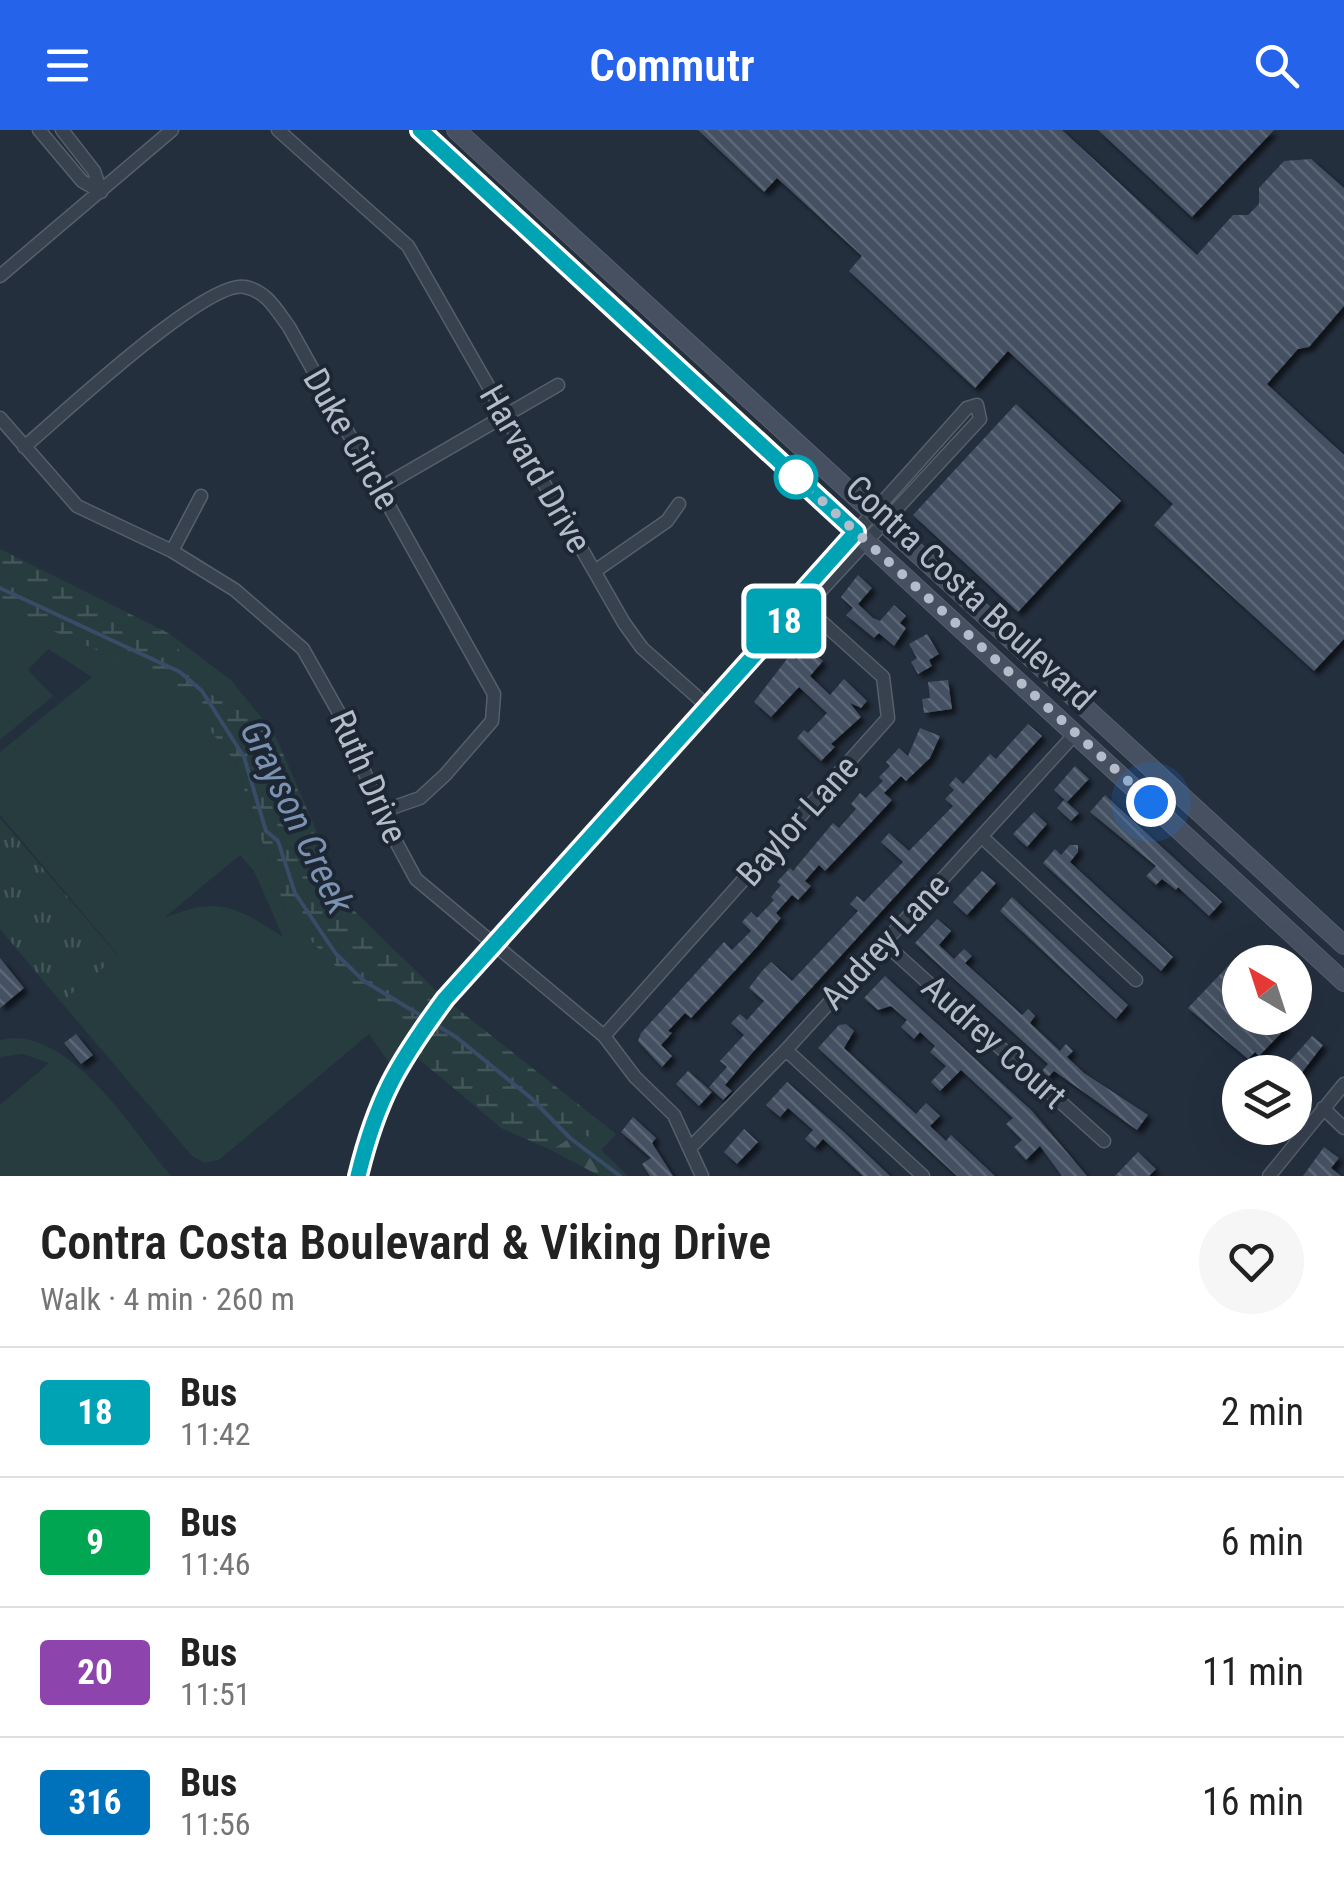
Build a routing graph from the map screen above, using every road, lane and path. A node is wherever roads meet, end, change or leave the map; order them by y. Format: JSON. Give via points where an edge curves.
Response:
{"nodes":[{"id":1,"x":39,"y":130,"type":"edge"},
{"id":2,"x":62,"y":130,"type":"edge"},
{"id":3,"x":172,"y":130,"type":"edge"},
{"id":4,"x":278,"y":130,"type":"edge"},
{"id":5,"x":420,"y":130,"type":"edge"},
{"id":6,"x":456,"y":130,"type":"edge"},
{"id":7,"x":101,"y":192,"type":"junction"},
{"id":8,"x":0,"y":276,"type":"edge"},
{"id":9,"x":558,"y":385,"type":"dead end"},
{"id":10,"x":0,"y":418,"type":"edge"},
{"id":11,"x":504,"y":418,"type":"junction"},
{"id":12,"x":24,"y":447,"type":"junction"},
{"id":13,"x":380,"y":488,"type":"junction"},
{"id":14,"x":201,"y":496,"type":"dead end"},
{"id":15,"x":679,"y":504,"type":"dead end"},
{"id":16,"x":878,"y":517,"type":"junction"},
{"id":17,"x":860,"y":536,"type":"junction"},
{"id":18,"x":172,"y":551,"type":"junction"},
{"id":19,"x":595,"y":572,"type":"junction"},
{"id":20,"x":801,"y":603,"type":"junction"},
{"id":21,"x":706,"y":705,"type":"junction"},
{"id":22,"x":1074,"y":734,"type":"junction"},
{"id":23,"x":380,"y":812,"type":"junction"},
{"id":24,"x":982,"y":837,"type":"junction"},
{"id":25,"x":884,"y":943,"type":"junction"},
{"id":26,"x":491,"y":944,"type":"junction"},
{"id":27,"x":1344,"y":945,"type":"edge"},
{"id":28,"x":1136,"y":980,"type":"dead end"},
{"id":29,"x":1344,"y":982,"type":"edge"},
{"id":30,"x":604,"y":1036,"type":"junction"},
{"id":31,"x":786,"y":1050,"type":"junction"},
{"id":32,"x":1344,"y":1084,"type":"edge"},
{"id":33,"x":1323,"y":1108,"type":"junction"},
{"id":34,"x":1344,"y":1128,"type":"edge"},
{"id":35,"x":1104,"y":1141,"type":"dead end"},
{"id":36,"x":692,"y":1146,"type":"junction"},
{"id":37,"x":358,"y":1176,"type":"edge"},
{"id":38,"x":702,"y":1176,"type":"edge"},
{"id":39,"x":924,"y":1176,"type":"edge"},
{"id":40,"x":1268,"y":1176,"type":"edge"}],
"edges":[{"from":1,"to":7,"type":"street","via":[[82,181]]},
{"from":2,"to":7,"type":"street"},
{"from":3,"to":7,"type":"street"},
{"from":4,"to":11,"type":"street","name":"Harvard Drive","via":[[408,246]]},
{"from":5,"to":17,"type":"main road","name":"Contra Costa Boulevard"},
{"from":6,"to":16,"type":"main road","name":"Contra Costa Boulevard"},
{"from":7,"to":8,"type":"street"},
{"from":9,"to":11,"type":"street"},
{"from":10,"to":12,"type":"street","name":"Ruth Drive"},
{"from":11,"to":13,"type":"street"},
{"from":11,"to":19,"type":"street","name":"Harvard Drive"},
{"from":12,"to":13,"type":"street","name":"Duke Circle","via":[[182,314],[241,285],[261,292],[289,327]]},
{"from":12,"to":18,"type":"street","name":"Ruth Drive","via":[[77,506]]},
{"from":13,"to":23,"type":"street","name":"Duke Circle","via":[[494,694],[492,722],[444,775],[420,798]]},
{"from":14,"to":18,"type":"street"},
{"from":15,"to":19,"type":"street","via":[[666,521]]},
{"from":16,"to":16,"type":"street","via":[[980,419],[978,406],[967,408]]},
{"from":16,"to":17,"type":"street"},
{"from":16,"to":27,"type":"main road","name":"Contra Costa Boulevard"},
{"from":17,"to":20,"type":"street","via":[[804,590]]},
{"from":17,"to":22,"type":"main road","name":"Contra Costa Boulevard"},
{"from":18,"to":23,"type":"street","name":"Ruth Drive","via":[[235,590],[303,649],[346,726]]},
{"from":19,"to":21,"type":"street","name":"Harvard Drive","via":[[642,648]]},
{"from":20,"to":21,"type":"street"},
{"from":20,"to":30,"type":"street","name":"Baylor Lane","via":[[883,677],[888,718]]},
{"from":21,"to":26,"type":"street"},
{"from":22,"to":24,"type":"street","name":"Audrey Lane"},
{"from":22,"to":29,"type":"main road","name":"Contra Costa Boulevard"},
{"from":23,"to":26,"type":"street","name":"Ruth Drive","via":[[416,880]]},
{"from":24,"to":25,"type":"street","name":"Audrey Lane"},
{"from":24,"to":28,"type":"street"},
{"from":25,"to":31,"type":"street","name":"Audrey Lane"},
{"from":25,"to":35,"type":"street","name":"Audrey Court"},
{"from":26,"to":30,"type":"street","name":"Ruth Drive"},
{"from":26,"to":37,"type":"street","via":[[412,1044],[378,1103]]},
{"from":30,"to":36,"type":"street","name":"Ruth Drive","via":[[674,1115]]},
{"from":31,"to":36,"type":"street","name":"Audrey Lane"},
{"from":31,"to":39,"type":"street"},
{"from":32,"to":33,"type":"street"},
{"from":33,"to":34,"type":"street"},
{"from":33,"to":40,"type":"street"},
{"from":36,"to":38,"type":"street","name":"Ruth Drive"}]}
